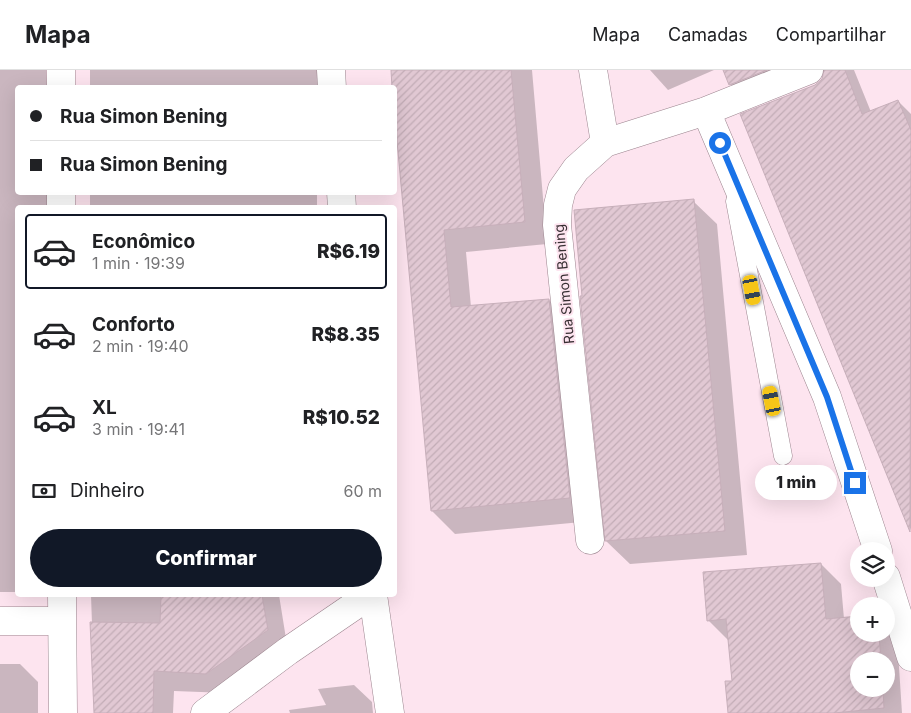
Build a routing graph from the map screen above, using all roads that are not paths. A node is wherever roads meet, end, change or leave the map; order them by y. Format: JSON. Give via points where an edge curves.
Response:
{"nodes":[{"id":1,"x":61,"y":70,"type":"edge"},
{"id":2,"x":331,"y":70,"type":"edge"},
{"id":3,"x":592,"y":70,"type":"edge"},
{"id":4,"x":809,"y":70,"type":"edge"},
{"id":5,"x":61,"y":85,"type":"edge"},
{"id":6,"x":332,"y":85,"type":"edge"},
{"id":7,"x":706,"y":111,"type":"junction"},
{"id":8,"x":605,"y":143,"type":"junction"},
{"id":9,"x":727,"y":160,"type":"junction"},
{"id":10,"x":783,"y":456,"type":"dead end"},
{"id":11,"x":590,"y":540,"type":"dead end"},
{"id":12,"x":875,"y":542,"type":"edge"},
{"id":13,"x":889,"y":587,"type":"edge"},
{"id":14,"x":368,"y":597,"type":"edge"},
{"id":15,"x":371,"y":597,"type":"edge"},
{"id":16,"x":62,"y":608,"type":"edge"},
{"id":17,"x":0,"y":622,"type":"edge"},
{"id":18,"x":911,"y":657,"type":"edge"},
{"id":19,"x":63,"y":713,"type":"edge"},
{"id":20,"x":205,"y":713,"type":"edge"},
{"id":21,"x":390,"y":713,"type":"edge"}],
"edges":[{"from":1,"to":5,"type":"street"},
{"from":2,"to":6,"type":"street"},
{"from":3,"to":8,"type":"street"},
{"from":4,"to":7,"type":"street","name":"Rua Simon Bening"},
{"from":7,"to":8,"type":"street","name":"Rua Simon Bening"},
{"from":7,"to":9,"type":"street"},
{"from":8,"to":11,"type":"street","name":"Rua Simon Bening","via":[[576,170],[562,189],[557,225]]},
{"from":9,"to":10,"type":"lane"},
{"from":9,"to":12,"type":"street","via":[[827,397]]},
{"from":13,"to":18,"type":"street"},
{"from":14,"to":20,"type":"street"},
{"from":15,"to":21,"type":"street"},
{"from":16,"to":17,"type":"street"},
{"from":16,"to":19,"type":"street"}]}
